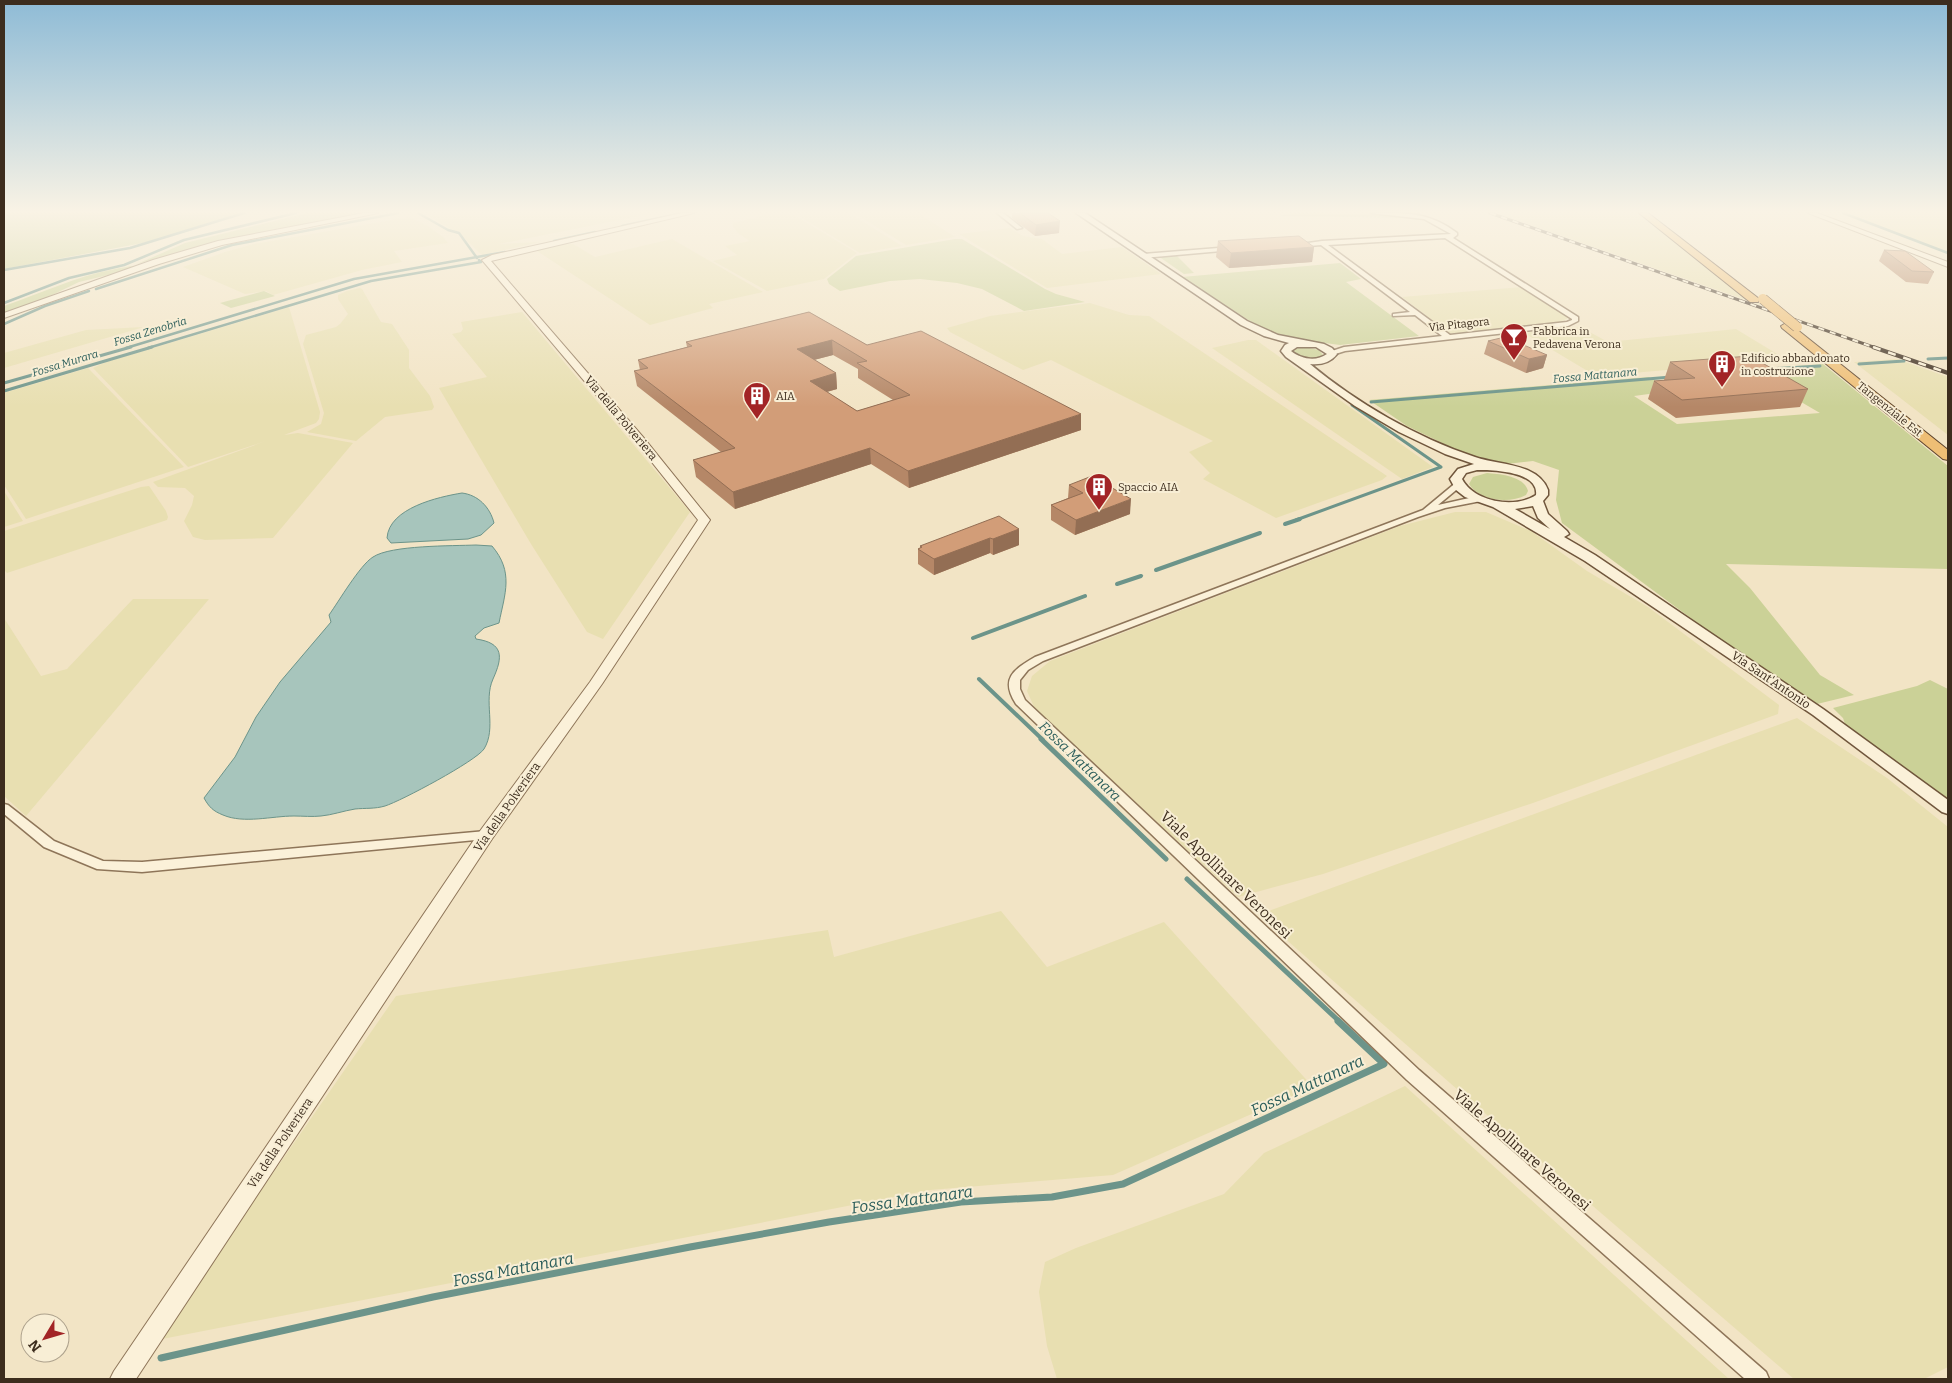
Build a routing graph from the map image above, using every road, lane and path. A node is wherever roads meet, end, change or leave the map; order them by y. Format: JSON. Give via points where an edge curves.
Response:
{"nodes":[{"id":1,"x":112,"y":278,"type":"edge"},
{"id":2,"x":500,"y":278,"type":"edge"},
{"id":3,"x":1175,"y":278,"type":"edge"},
{"id":4,"x":1369,"y":278,"type":"edge"},
{"id":5,"x":1514,"y":278,"type":"edge"},
{"id":6,"x":1728,"y":278,"type":"edge"},
{"id":7,"x":1731,"y":278,"type":"edge"},
{"id":8,"x":1758,"y":300,"type":"junction"},
{"id":9,"x":1417,"y":313,"type":"junction"},
{"id":10,"x":1395,"y":315,"type":"dead end"},
{"id":11,"x":4,"y":316,"type":"edge"},
{"id":12,"x":1244,"y":323,"type":"junction"},
{"id":13,"x":1792,"y":326,"type":"junction"},
{"id":14,"x":1448,"y":337,"type":"junction"},
{"id":15,"x":1308,"y":344,"type":"junction"},
{"id":16,"x":1323,"y":347,"type":"junction"},
{"id":17,"x":1286,"y":349,"type":"junction"},
{"id":18,"x":1344,"y":349,"type":"junction"},
{"id":19,"x":1329,"y":357,"type":"junction"},
{"id":20,"x":1296,"y":358,"type":"junction"},
{"id":21,"x":1332,"y":384,"type":"junction"},
{"id":22,"x":1948,"y":445,"type":"edge"},
{"id":23,"x":1437,"y":446,"type":"junction"},
{"id":24,"x":1948,"y":456,"type":"edge"},
{"id":25,"x":1497,"y":467,"type":"junction"},
{"id":26,"x":1458,"y":479,"type":"junction"},
{"id":27,"x":1478,"y":498,"type":"junction"},
{"id":28,"x":1537,"y":500,"type":"junction"},
{"id":29,"x":1495,"y":503,"type":"junction"},
{"id":30,"x":1422,"y":513,"type":"junction"},
{"id":31,"x":1590,"y":558,"type":"junction"},
{"id":32,"x":4,"y":808,"type":"edge"},
{"id":33,"x":1948,"y":808,"type":"edge"},
{"id":34,"x":486,"y":835,"type":"junction"},
{"id":35,"x":122,"y":1379,"type":"edge"},
{"id":36,"x":1759,"y":1379,"type":"edge"}],
"edges":[{"from":1,"to":11,"type":"street"},
{"from":2,"to":34,"type":"street","name":"Via della Polveriera","via":[[704,520],[595,684]]},
{"from":3,"to":12,"type":"main road","name":"Via Sant'Antonio"},
{"from":4,"to":9,"type":"street"},
{"from":5,"to":14,"type":"street","name":"Via Pitagora","via":[[1575,316],[1576,321]]},
{"from":6,"to":8,"type":"highway","name":"Tangenziale Est"},
{"from":7,"to":8,"type":"highway","name":"Tangenziale Est"},
{"from":8,"to":13,"type":"highway","name":"Tangenziale Est","bridge":true},
{"from":9,"to":10,"type":"street"},
{"from":9,"to":14,"type":"street"},
{"from":12,"to":15,"type":"main road","name":"Via Sant'Antonio","via":[[1266,335]]},
{"from":12,"to":17,"type":"main road","name":"Via Sant'Antonio","via":[[1259,336]]},
{"from":13,"to":22,"type":"highway","name":"Tangenziale Est"},
{"from":13,"to":24,"type":"highway","name":"Tangenziale Est"},
{"from":14,"to":18,"type":"street","name":"Via Pitagora"},
{"from":15,"to":16,"type":"main road","name":"Via Sant'Antonio"},
{"from":15,"to":17,"type":"main road","name":"Via Sant'Antonio","via":[[1296,344]]},
{"from":16,"to":18,"type":"street","name":"Via Pitagora"},
{"from":16,"to":19,"type":"main road","name":"Via Sant'Antonio"},
{"from":17,"to":20,"type":"main road","name":"Via Sant'Antonio","via":[[1288,355]]},
{"from":18,"to":19,"type":"street","name":"Via Pitagora"},
{"from":19,"to":20,"type":"main road","via":[[1314,361]]},
{"from":19,"to":21,"type":"main road","name":"Via Sant'Antonio","via":[[1317,366]]},
{"from":20,"to":21,"type":"main road","name":"Via Sant'Antonio"},
{"from":21,"to":23,"type":"main road","name":"Via Sant'Antonio","via":[[1386,420]]},
{"from":23,"to":25,"type":"main road","name":"Via Sant'Antonio","via":[[1478,463]]},
{"from":23,"to":26,"type":"main road","name":"Via Sant'Antonio","via":[[1451,461]]},
{"from":25,"to":26,"type":"main road","name":"Via Sant'Antonio","via":[[1469,468]]},
{"from":25,"to":28,"type":"main road","name":"Via Sant'Antonio","via":[[1522,473],[1539,484],[1543,490]]},
{"from":26,"to":27,"type":"main road","name":"Via Sant'Antonio","via":[[1462,489]]},
{"from":26,"to":30,"type":"street","name":"Viale Apollinare Veronesi"},
{"from":27,"to":29,"type":"main road","name":"Via Sant'Antonio"},
{"from":27,"to":30,"type":"street","name":"Viale Apollinare Veronesi"},
{"from":28,"to":29,"type":"main road","name":"Via Sant'Antonio","via":[[1519,505]]},
{"from":28,"to":31,"type":"main road","name":"Via Sant'Antonio","via":[[1542,515]]},
{"from":29,"to":31,"type":"main road","name":"Via Sant'Antonio"},
{"from":30,"to":36,"type":"street","name":"Viale Apollinare Veronesi","via":[[1039,659],[1014,679],[1014,689],[1020,702],[1413,1075]]},
{"from":31,"to":33,"type":"main road","name":"Via Sant'Antonio","via":[[1818,712]]},
{"from":32,"to":34,"type":"street","via":[[49,844],[102,866],[142,867]]},
{"from":34,"to":35,"type":"street","name":"Via della Polveriera"}]}
